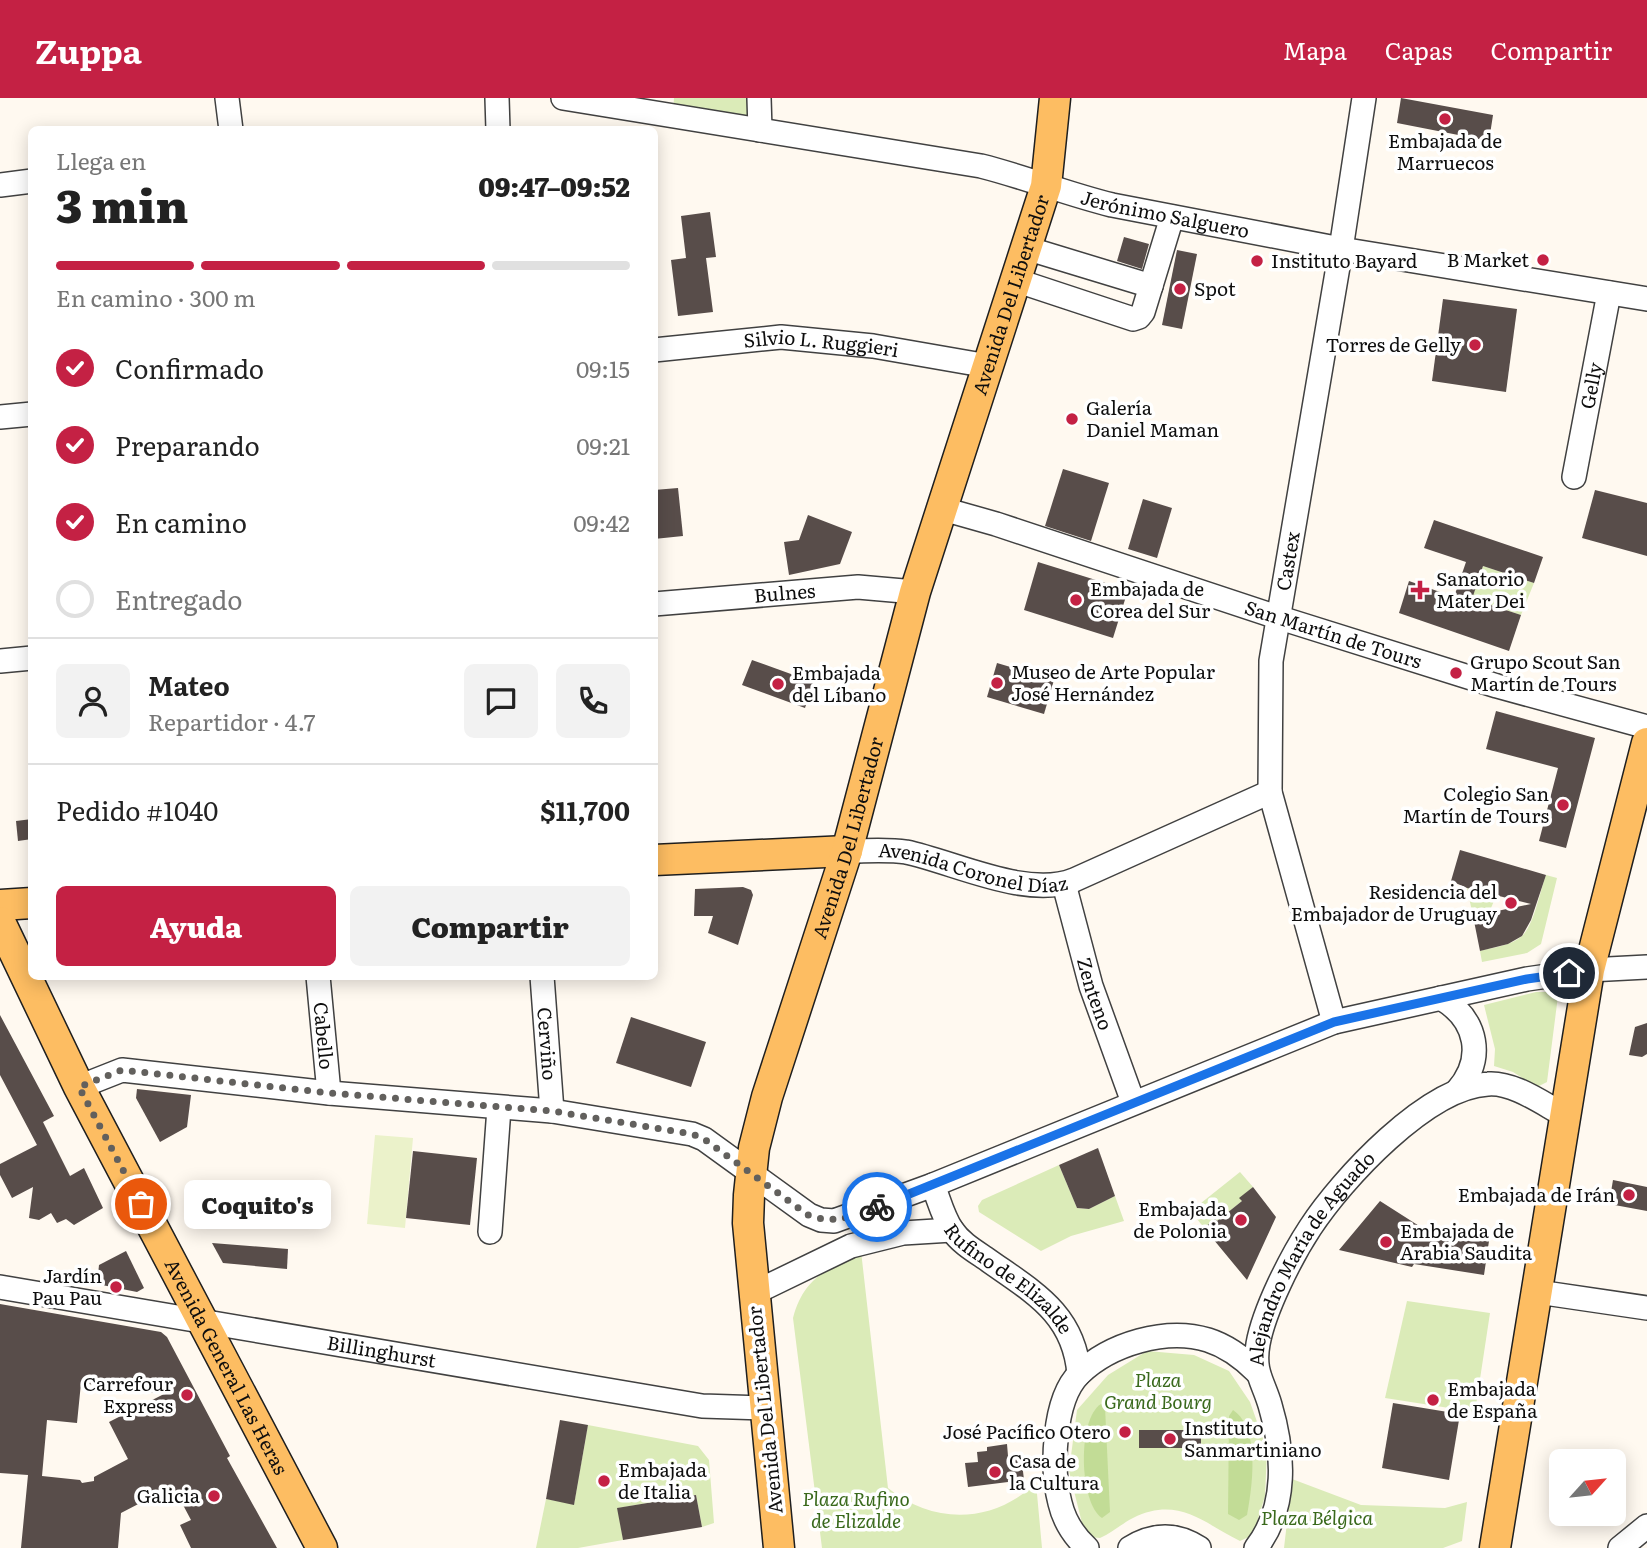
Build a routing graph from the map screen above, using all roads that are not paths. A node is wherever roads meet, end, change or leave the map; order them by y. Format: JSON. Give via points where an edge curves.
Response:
{"nodes":[{"id":1,"x":227,"y":98,"type":"edge"},
{"id":2,"x":497,"y":98,"type":"edge"},
{"id":3,"x":563,"y":98,"type":"edge"},
{"id":4,"x":759,"y":98,"type":"edge"},
{"id":5,"x":1055,"y":98,"type":"edge"},
{"id":6,"x":1364,"y":98,"type":"edge"},
{"id":7,"x":230,"y":126,"type":"edge"},
{"id":8,"x":498,"y":126,"type":"edge"},
{"id":9,"x":760,"y":130,"type":"junction"},
{"id":10,"x":28,"y":182,"type":"edge"},
{"id":11,"x":0,"y":185,"type":"edge"},
{"id":12,"x":1046,"y":186,"type":"junction"},
{"id":13,"x":1172,"y":216,"type":"junction"},
{"id":14,"x":1026,"y":248,"type":"junction"},
{"id":15,"x":1341,"y":249,"type":"junction"},
{"id":16,"x":1016,"y":280,"type":"junction"},
{"id":17,"x":1151,"y":286,"type":"junction"},
{"id":18,"x":1609,"y":293,"type":"junction"},
{"id":19,"x":1647,"y":299,"type":"edge"},
{"id":20,"x":658,"y":350,"type":"edge"},
{"id":21,"x":988,"y":366,"type":"junction"},
{"id":22,"x":28,"y":414,"type":"edge"},
{"id":23,"x":0,"y":417,"type":"edge"},
{"id":24,"x":1574,"y":477,"type":"dead end"},
{"id":25,"x":943,"y":509,"type":"junction"},
{"id":26,"x":915,"y":592,"type":"junction"},
{"id":27,"x":658,"y":604,"type":"edge"},
{"id":28,"x":1277,"y":617,"type":"junction"},
{"id":29,"x":28,"y":659,"type":"edge"},
{"id":30,"x":0,"y":661,"type":"edge"},
{"id":31,"x":1647,"y":727,"type":"edge"},
{"id":32,"x":1647,"y":743,"type":"edge"},
{"id":33,"x":1270,"y":792,"type":"junction"},
{"id":34,"x":847,"y":851,"type":"junction"},
{"id":35,"x":658,"y":860,"type":"edge"},
{"id":36,"x":1064,"y":884,"type":"junction"},
{"id":37,"x":28,"y":903,"type":"edge"},
{"id":38,"x":0,"y":905,"type":"edge"},
{"id":39,"x":0,"y":922,"type":"edge"},
{"id":40,"x":1589,"y":970,"type":"junction"},
{"id":41,"x":1644,"y":972,"type":"edge"},
{"id":42,"x":318,"y":980,"type":"edge"},
{"id":43,"x":542,"y":980,"type":"edge"},
{"id":44,"x":1441,"y":998,"type":"junction"},
{"id":45,"x":1334,"y":1022,"type":"junction"},
{"id":46,"x":79,"y":1087,"type":"junction"},
{"id":47,"x":1457,"y":1091,"type":"junction"},
{"id":48,"x":329,"y":1093,"type":"junction"},
{"id":49,"x":1133,"y":1102,"type":"junction"},
{"id":50,"x":499,"y":1108,"type":"junction"},
{"id":51,"x":552,"y":1111,"type":"junction"},
{"id":52,"x":1566,"y":1116,"type":"junction"},
{"id":53,"x":751,"y":1173,"type":"junction"},
{"id":54,"x":933,"y":1185,"type":"junction"},
{"id":55,"x":952,"y":1230,"type":"junction"},
{"id":56,"x":490,"y":1232,"type":"dead end"},
{"id":57,"x":0,"y":1287,"type":"edge"},
{"id":58,"x":1538,"y":1292,"type":"junction"},
{"id":59,"x":754,"y":1293,"type":"junction"},
{"id":60,"x":1647,"y":1308,"type":"edge"},
{"id":61,"x":205,"y":1322,"type":"junction"},
{"id":62,"x":1256,"y":1372,"type":"junction"},
{"id":63,"x":1079,"y":1374,"type":"junction"},
{"id":64,"x":765,"y":1408,"type":"junction"},
{"id":65,"x":1647,"y":1526,"type":"edge"},
{"id":66,"x":322,"y":1548,"type":"edge"},
{"id":67,"x":779,"y":1548,"type":"edge"},
{"id":68,"x":1087,"y":1548,"type":"edge"},
{"id":69,"x":1130,"y":1548,"type":"edge"},
{"id":70,"x":1199,"y":1548,"type":"edge"},
{"id":71,"x":1256,"y":1548,"type":"edge"},
{"id":72,"x":1495,"y":1548,"type":"edge"},
{"id":73,"x":1620,"y":1548,"type":"edge"}],
"edges":[{"from":1,"to":7,"type":"street"},
{"from":2,"to":8,"type":"street"},
{"from":3,"to":9,"type":"street","name":"Jerónimo Salguero"},
{"from":4,"to":9,"type":"street"},
{"from":5,"to":12,"type":"main road","name":"Avenida Del Libertador"},
{"from":6,"to":15,"type":"street","name":"Castex"},
{"from":9,"to":12,"type":"street","name":"Jerónimo Salguero","via":[[981,166]]},
{"from":10,"to":11,"type":"street"},
{"from":12,"to":13,"type":"street","name":"Jerónimo Salguero"},
{"from":12,"to":14,"type":"main road","name":"Avenida Del Libertador"},
{"from":13,"to":15,"type":"street","name":"Jerónimo Salguero"},
{"from":13,"to":17,"type":"street"},
{"from":14,"to":16,"type":"main road","name":"Avenida Del Libertador"},
{"from":14,"to":17,"type":"street"},
{"from":15,"to":18,"type":"street","name":"Jerónimo Salguero"},
{"from":15,"to":28,"type":"street","name":"Castex"},
{"from":16,"to":17,"type":"street","via":[[1133,319],[1143,312]]},
{"from":16,"to":21,"type":"main road","name":"Avenida Del Libertador"},
{"from":18,"to":19,"type":"street","name":"Jerónimo Salguero"},
{"from":18,"to":24,"type":"street","name":"Gelly"},
{"from":20,"to":21,"type":"street","name":"Silvio L. Ruggieri","via":[[781,337],[873,346]]},
{"from":21,"to":25,"type":"main road","name":"Avenida Del Libertador"},
{"from":22,"to":23,"type":"street"},
{"from":25,"to":26,"type":"main road","name":"Avenida Del Libertador"},
{"from":25,"to":28,"type":"street","name":"San Martín de Tours"},
{"from":26,"to":27,"type":"street","name":"Bulnes","via":[[858,587]]},
{"from":26,"to":34,"type":"main road","name":"Avenida Del Libertador"},
{"from":28,"to":31,"type":"street","name":"San Martín de Tours"},
{"from":28,"to":33,"type":"street","name":"Castex"},
{"from":29,"to":30,"type":"street"},
{"from":32,"to":40,"type":"main road"},
{"from":33,"to":36,"type":"street","name":"Avenida Coronel Díaz"},
{"from":33,"to":45,"type":"street","name":"Castex"},
{"from":34,"to":35,"type":"main road","name":"Avenida Coronel Díaz"},
{"from":34,"to":36,"type":"street","name":"Avenida Coronel Díaz","via":[[904,852],[1015,883]]},
{"from":34,"to":53,"type":"main road","name":"Avenida Del Libertador","via":[[767,1097]]},
{"from":36,"to":49,"type":"street","name":"Zenteno","via":[[1091,986]]},
{"from":37,"to":38,"type":"main road"},
{"from":39,"to":46,"type":"main road","name":"Avenida General Las Heras"},
{"from":40,"to":41,"type":"street"},
{"from":40,"to":44,"type":"street"},
{"from":40,"to":52,"type":"main road"},
{"from":42,"to":48,"type":"street","name":"Cabello"},
{"from":43,"to":51,"type":"street","name":"Cerviño"},
{"from":44,"to":45,"type":"street"},
{"from":44,"to":47,"type":"street","via":[[1466,1020],[1474,1041],[1470,1073]]},
{"from":45,"to":49,"type":"street"},
{"from":46,"to":48,"type":"street","via":[[122,1070]]},
{"from":46,"to":61,"type":"main road","name":"Avenida General Las Heras"},
{"from":47,"to":52,"type":"street","name":"Alejandro María de Aguado","via":[[1479,1084],[1506,1086]]},
{"from":47,"to":62,"type":"street","name":"Alejandro María de Aguado","via":[[1418,1115],[1367,1158],[1311,1227],[1263,1326]]},
{"from":48,"to":50,"type":"street"},
{"from":49,"to":54,"type":"street"},
{"from":50,"to":51,"type":"street"},
{"from":50,"to":56,"type":"street"},
{"from":51,"to":53,"type":"street","via":[[692,1134]]},
{"from":52,"to":58,"type":"main road"},
{"from":53,"to":54,"type":"street","via":[[808,1215],[834,1221]]},
{"from":53,"to":59,"type":"main road","name":"Avenida Del Libertador","via":[[748,1223]]},
{"from":54,"to":55,"type":"street","name":"Rufino de Elizalde"},
{"from":55,"to":59,"type":"street","via":[[903,1233],[851,1246]]},
{"from":55,"to":63,"type":"street","name":"Rufino de Elizalde","via":[[1053,1309],[1073,1342]]},
{"from":57,"to":61,"type":"street","name":"Billinghurst"},
{"from":58,"to":60,"type":"street"},
{"from":58,"to":72,"type":"main road"},
{"from":59,"to":64,"type":"main road","name":"Avenida Del Libertador"},
{"from":61,"to":64,"type":"street","name":"Billinghurst","via":[[702,1406]]},
{"from":61,"to":66,"type":"main road","name":"Avenida General Las Heras"},
{"from":62,"to":63,"type":"street","via":[[1242,1357],[1209,1340],[1177,1336],[1155,1337],[1125,1347]]},
{"from":62,"to":71,"type":"street","name":"Alejandro María de Aguado","via":[[1277,1428],[1281,1460],[1273,1520]]},
{"from":63,"to":68,"type":"street","via":[[1061,1411],[1056,1479],[1065,1517]]},
{"from":64,"to":67,"type":"main road","name":"Avenida Del Libertador"},
{"from":65,"to":73,"type":"street"},
{"from":69,"to":70,"type":"street","via":[[1169,1537]]}]}
